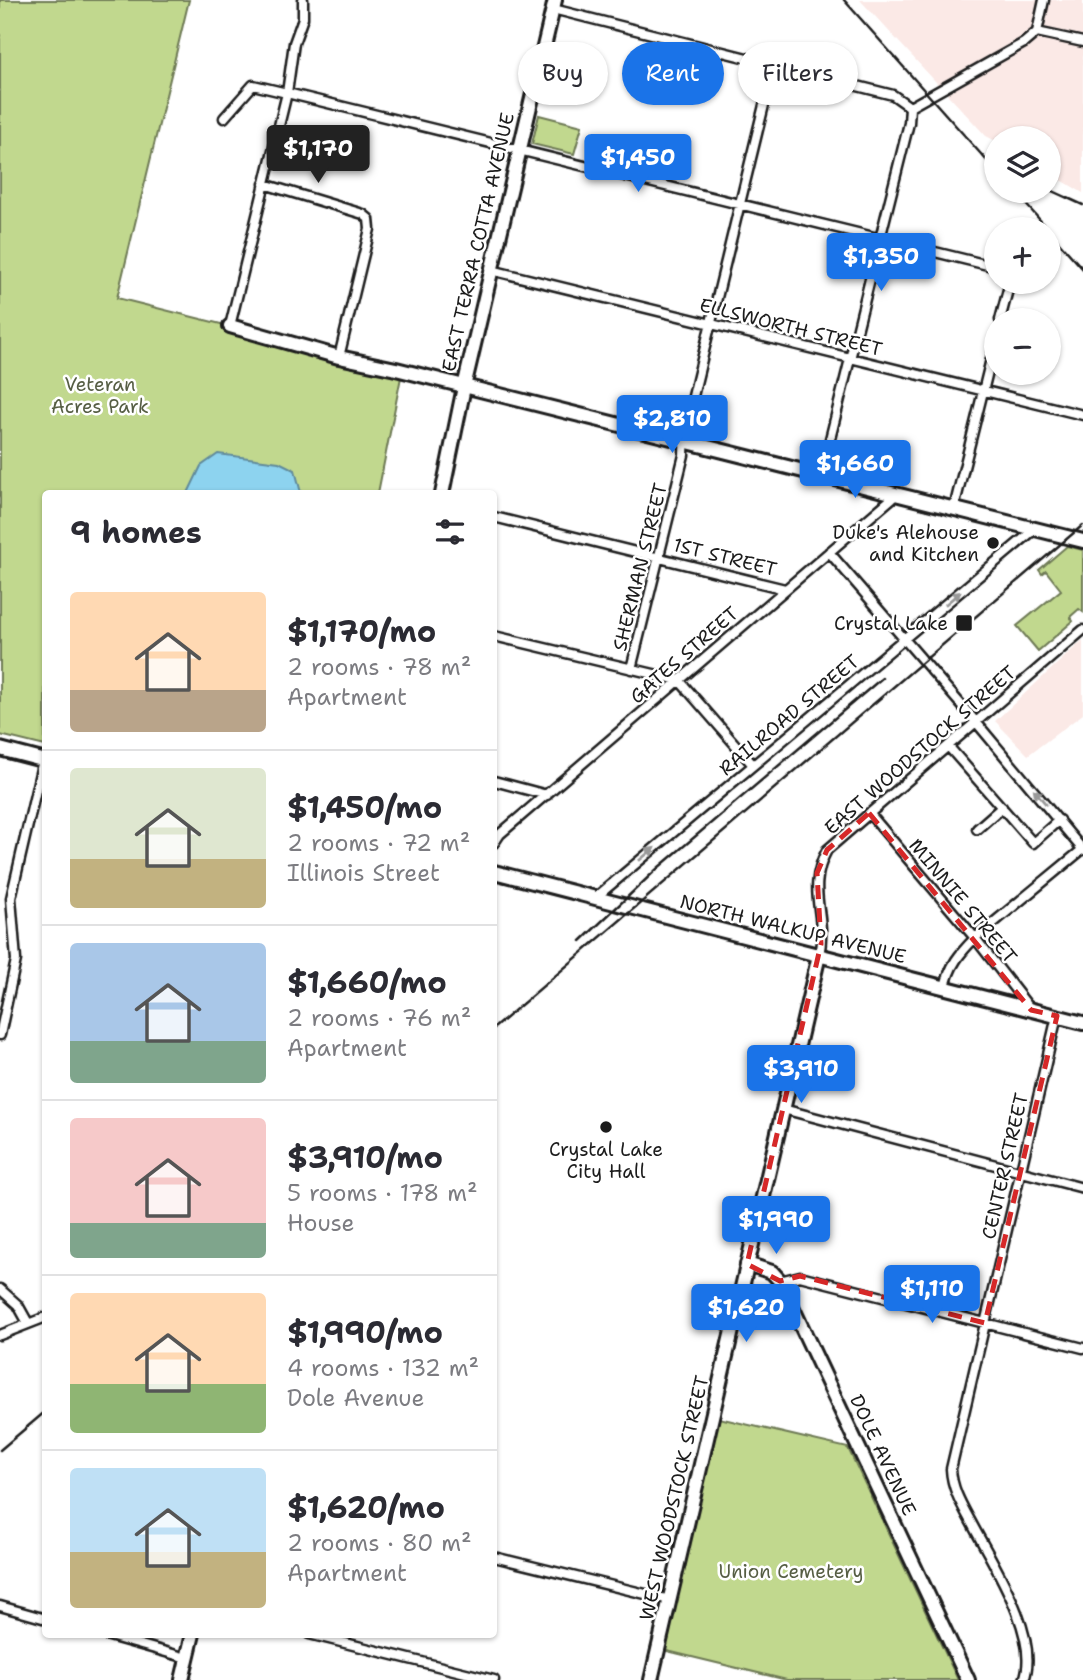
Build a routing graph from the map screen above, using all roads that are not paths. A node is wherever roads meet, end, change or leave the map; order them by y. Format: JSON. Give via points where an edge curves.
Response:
{"nodes":[{"id":1,"x":303,"y":0,"type":"edge"},
{"id":2,"x":1044,"y":0,"type":"edge"},
{"id":3,"x":554,"y":5,"type":"edge"},
{"id":4,"x":1037,"y":32,"type":"junction"},
{"id":5,"x":1083,"y":42,"type":"edge"},
{"id":6,"x":738,"y":54,"type":"edge"},
{"id":7,"x":858,"y":86,"type":"edge"},
{"id":8,"x":287,"y":93,"type":"junction"},
{"id":9,"x":764,"y":105,"type":"edge"},
{"id":10,"x":910,"y":107,"type":"junction"},
{"id":11,"x":224,"y":118,"type":"dead end"},
{"id":12,"x":519,"y":150,"type":"junction"},
{"id":13,"x":264,"y":184,"type":"junction"},
{"id":14,"x":741,"y":205,"type":"junction"},
{"id":15,"x":880,"y":239,"type":"junction"},
{"id":16,"x":984,"y":264,"type":"edge"},
{"id":17,"x":491,"y":270,"type":"junction"},
{"id":18,"x":712,"y":324,"type":"junction"},
{"id":19,"x":230,"y":326,"type":"joint"},
{"id":20,"x":339,"y":357,"type":"junction"},
{"id":21,"x":850,"y":358,"type":"junction"},
{"id":22,"x":984,"y":385,"type":"edge"},
{"id":23,"x":464,"y":387,"type":"junction"},
{"id":24,"x":983,"y":390,"type":"junction"},
{"id":25,"x":1083,"y":415,"type":"edge"},
{"id":26,"x":685,"y":441,"type":"junction"},
{"id":27,"x":821,"y":475,"type":"junction"},
{"id":28,"x":443,"y":490,"type":"edge"},
{"id":29,"x":897,"y":494,"type":"junction"},
{"id":30,"x":954,"y":508,"type":"junction"},
{"id":31,"x":497,"y":518,"type":"edge"},
{"id":32,"x":1035,"y":529,"type":"junction"},
{"id":33,"x":1083,"y":541,"type":"edge"},
{"id":34,"x":829,"y":552,"type":"junction"},
{"id":35,"x":658,"y":556,"type":"junction"},
{"id":36,"x":785,"y":589,"type":"junction"},
{"id":37,"x":1083,"y":630,"type":"edge"},
{"id":38,"x":497,"y":637,"type":"edge"},
{"id":39,"x":904,"y":638,"type":"junction"},
{"id":40,"x":631,"y":669,"type":"junction"},
{"id":41,"x":679,"y":680,"type":"junction"},
{"id":42,"x":976,"y":722,"type":"junction"},
{"id":43,"x":948,"y":746,"type":"junction"},
{"id":44,"x":0,"y":749,"type":"edge"},
{"id":45,"x":42,"y":760,"type":"edge"},
{"id":46,"x":753,"y":765,"type":"junction"},
{"id":47,"x":42,"y":768,"type":"edge"},
{"id":48,"x":497,"y":782,"type":"edge"},
{"id":49,"x":547,"y":795,"type":"junction"},
{"id":50,"x":1002,"y":807,"type":"junction"},
{"id":51,"x":869,"y":813,"type":"junction"},
{"id":52,"x":1059,"y":820,"type":"junction"},
{"id":53,"x":977,"y":829,"type":"dead end"},
{"id":54,"x":497,"y":838,"type":"edge"},
{"id":55,"x":1083,"y":849,"type":"edge"},
{"id":56,"x":497,"y":873,"type":"edge"},
{"id":57,"x":595,"y":898,"type":"junction"},
{"id":58,"x":975,"y":938,"type":"junction"},
{"id":59,"x":818,"y":956,"type":"junction"},
{"id":60,"x":945,"y":988,"type":"junction"},
{"id":61,"x":1031,"y":1010,"type":"junction"},
{"id":62,"x":1057,"y":1016,"type":"junction"},
{"id":63,"x":1083,"y":1023,"type":"edge"},
{"id":64,"x":0,"y":1035,"type":"edge"},
{"id":65,"x":783,"y":1109,"type":"junction"},
{"id":66,"x":1020,"y":1172,"type":"junction"},
{"id":67,"x":1083,"y":1188,"type":"edge"},
{"id":68,"x":747,"y":1264,"type":"junction"},
{"id":69,"x":780,"y":1281,"type":"junction"},
{"id":70,"x":0,"y":1289,"type":"edge"},
{"id":71,"x":42,"y":1318,"type":"edge"},
{"id":72,"x":29,"y":1323,"type":"junction"},
{"id":73,"x":985,"y":1323,"type":"junction"},
{"id":74,"x":0,"y":1335,"type":"edge"},
{"id":75,"x":1083,"y":1348,"type":"edge"},
{"id":76,"x":497,"y":1558,"type":"edge"},
{"id":77,"x":670,"y":1600,"type":"junction"},
{"id":78,"x":0,"y":1606,"type":"edge"},
{"id":79,"x":42,"y":1618,"type":"edge"},
{"id":80,"x":116,"y":1638,"type":"edge"},
{"id":81,"x":192,"y":1638,"type":"edge"},
{"id":82,"x":325,"y":1638,"type":"edge"},
{"id":83,"x":187,"y":1658,"type":"junction"},
{"id":84,"x":182,"y":1680,"type":"edge"},
{"id":85,"x":494,"y":1680,"type":"edge"},
{"id":86,"x":652,"y":1680,"type":"edge"},
{"id":87,"x":968,"y":1680,"type":"edge"},
{"id":88,"x":1024,"y":1680,"type":"edge"}],
"edges":[{"from":1,"to":8,"type":"street"},
{"from":2,"to":4,"type":"street"},
{"from":3,"to":6,"type":"street"},
{"from":3,"to":12,"type":"street","name":"EAST TERRA COTTA AVENUE"},
{"from":4,"to":5,"type":"street"},
{"from":4,"to":10,"type":"street"},
{"from":7,"to":10,"type":"street","via":[[893,95]]},
{"from":8,"to":11,"type":"street","via":[[253,85]]},
{"from":8,"to":12,"type":"street"},
{"from":8,"to":13,"type":"street"},
{"from":9,"to":14,"type":"street","name":"SHERMAN STREET"},
{"from":10,"to":15,"type":"street"},
{"from":12,"to":14,"type":"street"},
{"from":12,"to":17,"type":"street","name":"EAST TERRA COTTA AVENUE"},
{"from":13,"to":19,"type":"street"},
{"from":13,"to":20,"type":"street","via":[[369,219]]},
{"from":14,"to":15,"type":"street"},
{"from":14,"to":18,"type":"street","name":"SHERMAN STREET"},
{"from":15,"to":16,"type":"street"},
{"from":15,"to":21,"type":"street"},
{"from":17,"to":18,"type":"street","name":"ELLSWORTH STREET"},
{"from":17,"to":23,"type":"street","name":"EAST TERRA COTTA AVENUE"},
{"from":18,"to":21,"type":"street","name":"ELLSWORTH STREET"},
{"from":18,"to":26,"type":"street","name":"SHERMAN STREET"},
{"from":19,"to":20,"type":"street"},
{"from":20,"to":23,"type":"street"},
{"from":21,"to":24,"type":"street","name":"ELLSWORTH STREET"},
{"from":21,"to":27,"type":"street"},
{"from":22,"to":24,"type":"street"},
{"from":23,"to":26,"type":"street"},
{"from":23,"to":28,"type":"street","name":"EAST TERRA COTTA AVENUE"},
{"from":24,"to":25,"type":"street","name":"ELLSWORTH STREET"},
{"from":24,"to":30,"type":"street"},
{"from":26,"to":27,"type":"street"},
{"from":26,"to":35,"type":"street","name":"SHERMAN STREET"},
{"from":27,"to":29,"type":"street"},
{"from":29,"to":30,"type":"street"},
{"from":29,"to":34,"type":"street","name":"GATES STREET"},
{"from":30,"to":32,"type":"street"},
{"from":31,"to":35,"type":"street","name":"1ST STREET"},
{"from":32,"to":33,"type":"street"},
{"from":39,"to":32,"type":"street","name":"RAILROAD STREET","one_way":true},
{"from":34,"to":36,"type":"street","name":"GATES STREET"},
{"from":34,"to":39,"type":"street"},
{"from":35,"to":36,"type":"street","name":"1ST STREET"},
{"from":35,"to":40,"type":"street","name":"SHERMAN STREET"},
{"from":36,"to":41,"type":"street","name":"GATES STREET"},
{"from":37,"to":42,"type":"street","name":"EAST WOODSTOCK STREET"},
{"from":38,"to":40,"type":"street"},
{"from":39,"to":42,"type":"street"},
{"from":39,"to":46,"type":"street","name":"RAILROAD STREET"},
{"from":40,"to":41,"type":"street"},
{"from":41,"to":46,"type":"street"},
{"from":41,"to":49,"type":"street","name":"GATES STREET"},
{"from":42,"to":43,"type":"street","name":"EAST WOODSTOCK STREET"},
{"from":52,"to":42,"type":"street","one_way":true},
{"from":43,"to":50,"type":"street"},
{"from":43,"to":51,"type":"street","name":"EAST WOODSTOCK STREET"},
{"from":44,"to":45,"type":"street"},
{"from":57,"to":46,"type":"street","name":"RAILROAD STREET","one_way":true},
{"from":47,"to":64,"type":"street","via":[[11,898],[16,960]]},
{"from":48,"to":49,"type":"street"},
{"from":49,"to":54,"type":"street","name":"GATES STREET"},
{"from":50,"to":52,"type":"street","via":[[1033,843]]},
{"from":50,"to":53,"type":"street"},
{"from":51,"to":58,"type":"street","name":"MINNIE STREET"},
{"from":51,"to":59,"type":"street","name":"EAST WOODSTOCK STREET","via":[[838,839],[822,860],[815,884],[821,934]]},
{"from":52,"to":55,"type":"street"},
{"from":55,"to":58,"type":"street"},
{"from":56,"to":57,"type":"street","name":"NORTH WALKUP AVENUE"},
{"from":57,"to":59,"type":"street","name":"NORTH WALKUP AVENUE"},
{"from":58,"to":60,"type":"street","via":[[954,961]]},
{"from":58,"to":61,"type":"street","name":"MINNIE STREET"},
{"from":59,"to":60,"type":"street","name":"NORTH WALKUP AVENUE"},
{"from":59,"to":65,"type":"street","name":"WEST WOODSTOCK STREET"},
{"from":60,"to":61,"type":"street","name":"NORTH WALKUP AVENUE"},
{"from":61,"to":62,"type":"street","name":"NORTH WALKUP AVENUE"},
{"from":62,"to":63,"type":"street","name":"NORTH WALKUP AVENUE"},
{"from":62,"to":66,"type":"street","name":"CENTER STREET"},
{"from":65,"to":66,"type":"street"},
{"from":65,"to":68,"type":"street","name":"WEST WOODSTOCK STREET"},
{"from":66,"to":67,"type":"street"},
{"from":66,"to":73,"type":"street","name":"CENTER STREET"},
{"from":68,"to":69,"type":"street","via":[[772,1272]]},
{"from":68,"to":77,"type":"street","name":"WEST WOODSTOCK STREET"},
{"from":69,"to":73,"type":"street","via":[[800,1276]]},
{"from":69,"to":87,"type":"street","name":"DOLE AVENUE"},
{"from":70,"to":72,"type":"street"},
{"from":71,"to":72,"type":"street"},
{"from":72,"to":74,"type":"street"},
{"from":73,"to":75,"type":"street"},
{"from":73,"to":88,"type":"street","name":"CENTER STREET","via":[[952,1479],[1022,1630],[1028,1668]]},
{"from":76,"to":77,"type":"street"},
{"from":77,"to":86,"type":"street","name":"WEST WOODSTOCK STREET"},
{"from":78,"to":79,"type":"street"},
{"from":80,"to":83,"type":"street"},
{"from":81,"to":83,"type":"street"},
{"from":82,"to":85,"type":"street"},
{"from":83,"to":84,"type":"street"}]}
